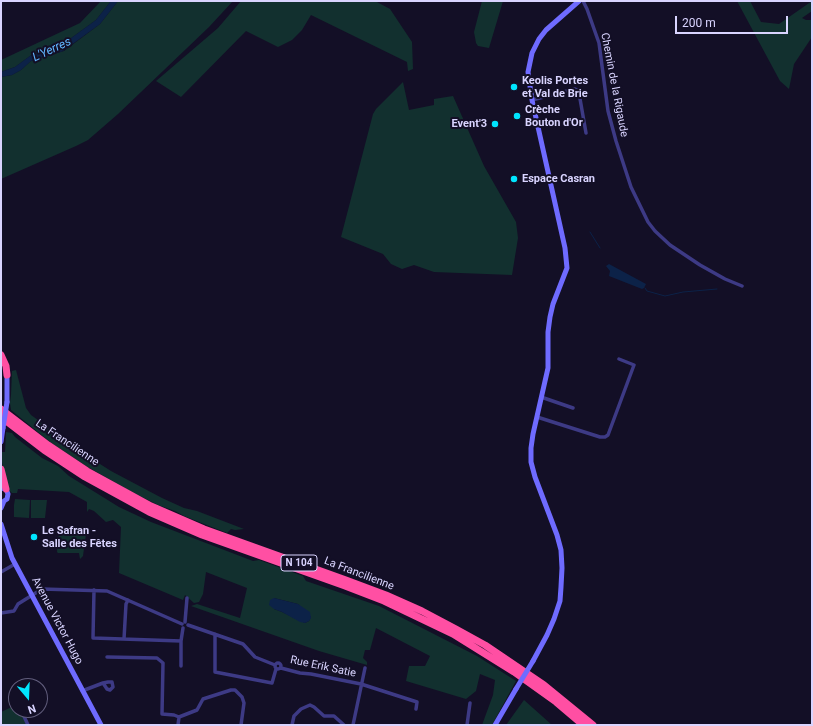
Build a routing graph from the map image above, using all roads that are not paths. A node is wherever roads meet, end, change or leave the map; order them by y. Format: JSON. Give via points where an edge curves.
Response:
{"nodes":[{"id":1,"x":579,"y":1,"type":"edge"},
{"id":2,"x":583,"y":1,"type":"edge"},
{"id":3,"x":532,"y":100,"type":"junction"},
{"id":4,"x":586,"y":132,"type":"dead end"},
{"id":5,"x":742,"y":286,"type":"dead end"},
{"id":6,"x":1,"y":355,"type":"edge"},
{"id":7,"x":619,"y":359,"type":"dead end"},
{"id":8,"x":7,"y":375,"type":"joint"},
{"id":9,"x":541,"y":397,"type":"junction"},
{"id":10,"x":573,"y":408,"type":"dead end"},
{"id":11,"x":1,"y":409,"type":"edge"},
{"id":12,"x":1,"y":417,"type":"edge"},
{"id":13,"x":537,"y":417,"type":"junction"},
{"id":14,"x":1,"y":442,"type":"edge"},
{"id":15,"x":1,"y":469,"type":"edge"},
{"id":16,"x":3,"y":489,"type":"edge"},
{"id":17,"x":3,"y":501,"type":"edge"},
{"id":18,"x":1,"y":508,"type":"edge"},
{"id":19,"x":1,"y":524,"type":"edge"},
{"id":20,"x":15,"y":564,"type":"junction"},
{"id":21,"x":1,"y":572,"type":"edge"},
{"id":22,"x":94,"y":590,"type":"junction"},
{"id":23,"x":32,"y":596,"type":"junction"},
{"id":24,"x":187,"y":598,"type":"dead end"},
{"id":25,"x":128,"y":600,"type":"junction"},
{"id":26,"x":1,"y":613,"type":"edge"},
{"id":27,"x":184,"y":625,"type":"junction"},
{"id":28,"x":215,"y":634,"type":"junction"},
{"id":29,"x":124,"y":639,"type":"junction"},
{"id":30,"x":181,"y":641,"type":"junction"},
{"id":31,"x":108,"y":657,"type":"dead end"},
{"id":32,"x":181,"y":666,"type":"dead end"},
{"id":33,"x":277,"y":667,"type":"junction"},
{"id":34,"x":365,"y":668,"type":"dead end"},
{"id":35,"x":103,"y":683,"type":"dead end"},
{"id":36,"x":361,"y":684,"type":"junction"},
{"id":37,"x":82,"y":691,"type":"junction"},
{"id":38,"x":470,"y":703,"type":"dead end"},
{"id":39,"x":416,"y":709,"type":"dead end"},
{"id":40,"x":179,"y":717,"type":"junction"},
{"id":41,"x":101,"y":725,"type":"edge"},
{"id":42,"x":178,"y":725,"type":"edge"},
{"id":43,"x":241,"y":725,"type":"edge"},
{"id":44,"x":292,"y":725,"type":"edge"},
{"id":45,"x":344,"y":725,"type":"edge"},
{"id":46,"x":353,"y":725,"type":"edge"},
{"id":47,"x":467,"y":725,"type":"edge"},
{"id":48,"x":495,"y":725,"type":"edge"},
{"id":49,"x":583,"y":725,"type":"edge"},
{"id":50,"x":592,"y":725,"type":"edge"}],
"edges":[{"from":1,"to":3,"type":"main road","via":[[546,30],[535,46],[528,72]]},
{"from":2,"to":5,"type":"street","name":"Chemin de la Rigaude","via":[[599,43],[608,112],[616,141],[631,187],[648,222],[670,245],[700,265]]},
{"from":3,"to":4,"type":"street","via":[[577,90]]},
{"from":3,"to":9,"type":"main road","via":[[567,259],[566,274],[550,317],[548,368]]},
{"from":6,"to":8,"type":"highway"},
{"from":7,"to":13,"type":"street","via":[[634,365],[608,435],[600,437]]},
{"from":8,"to":14,"type":"main road","bridge":true,"via":[[7,402]]},
{"from":9,"to":10,"type":"street"},
{"from":9,"to":13,"type":"main road"},
{"from":11,"to":50,"type":"highway","name":"La Francilienne","number":"N 104","via":[[87,471],[151,506],[226,537],[386,595],[456,629],[485,645],[538,681]]},
{"from":12,"to":49,"type":"highway","name":"La Francilienne","number":"N 104","via":[[85,477],[149,512],[202,535],[384,601],[454,634],[514,672]]},
{"from":13,"to":48,"type":"main road","bridge":true,"via":[[532,434],[531,462],[557,535],[562,568],[560,601],[547,636]]},
{"from":15,"to":16,"type":"highway"},
{"from":16,"to":17,"type":"main road","via":[[8,492],[8,497]]},
{"from":17,"to":18,"type":"main road"},
{"from":19,"to":20,"type":"main road","name":"Avenue Victor Hugo"},
{"from":20,"to":21,"type":"street"},
{"from":20,"to":23,"type":"main road","name":"Avenue Victor Hugo"},
{"from":22,"to":23,"type":"street","name":"Rue Erik Satie","via":[[45,588]]},
{"from":22,"to":25,"type":"street","name":"Rue Erik Satie","via":[[109,591]]},
{"from":22,"to":29,"type":"street","via":[[93,638]]},
{"from":23,"to":26,"type":"street","name":"Rue Erik Satie","via":[[18,604],[12,612]]},
{"from":23,"to":37,"type":"main road","name":"Avenue Victor Hugo"},
{"from":24,"to":27,"type":"street"},
{"from":25,"to":27,"type":"street","name":"Rue Erik Satie"},
{"from":25,"to":29,"type":"street"},
{"from":27,"to":28,"type":"street","name":"Rue Erik Satie"},
{"from":27,"to":30,"type":"street"},
{"from":28,"to":33,"type":"street","name":"Rue Erik Satie","via":[[243,644],[255,657]]},
{"from":28,"to":33,"type":"street","via":[[215,672],[272,683]]},
{"from":29,"to":30,"type":"street"},
{"from":30,"to":32,"type":"street"},
{"from":31,"to":40,"type":"street","via":[[157,658],[163,664],[162,714]]},
{"from":33,"to":36,"type":"street","name":"Rue Erik Satie"},
{"from":34,"to":36,"type":"street"},
{"from":35,"to":37,"type":"street"},
{"from":36,"to":39,"type":"street","name":"Rue Erik Satie","via":[[417,702]]},
{"from":36,"to":46,"type":"street"},
{"from":37,"to":41,"type":"main road","name":"Avenue Victor Hugo"},
{"from":38,"to":47,"type":"street"},
{"from":40,"to":42,"type":"street"},
{"from":40,"to":43,"type":"street","via":[[197,710],[203,700],[235,690],[244,703]]},
{"from":44,"to":45,"type":"street","via":[[294,716],[300,709],[310,706],[314,706],[324,716],[334,716]]}]}
